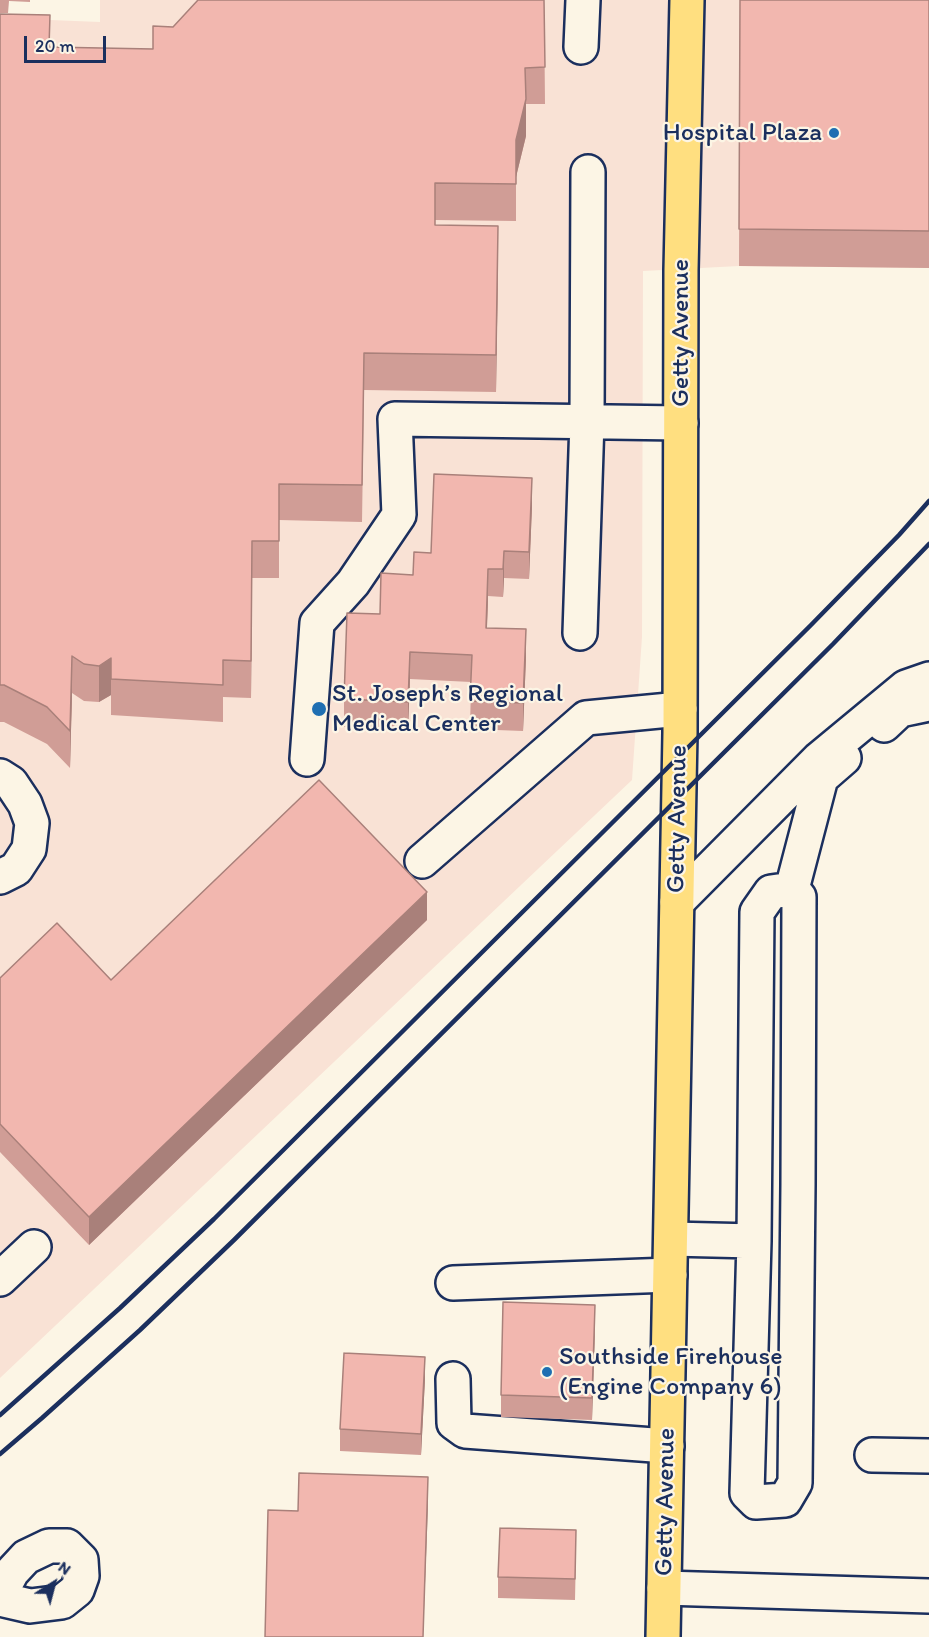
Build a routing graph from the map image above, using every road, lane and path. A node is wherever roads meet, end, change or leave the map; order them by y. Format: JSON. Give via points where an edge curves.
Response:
{"nodes":[{"id":1,"x":583,"y":0,"type":"edge"},
{"id":2,"x":687,"y":0,"type":"edge"},
{"id":3,"x":580,"y":48,"type":"dead end"},
{"id":4,"x":588,"y":172,"type":"dead end"},
{"id":5,"x":587,"y":421,"type":"junction"},
{"id":6,"x":681,"y":423,"type":"junction"},
{"id":7,"x":580,"y":633,"type":"dead end"},
{"id":8,"x":929,"y":679,"type":"edge"},
{"id":9,"x":929,"y":704,"type":"edge"},
{"id":10,"x":680,"y":709,"type":"junction"},
{"id":11,"x":307,"y":759,"type":"dead end"},
{"id":12,"x":0,"y":776,"type":"edge"},
{"id":13,"x":422,"y":861,"type":"dead end"},
{"id":14,"x":0,"y":877,"type":"edge"},
{"id":15,"x":792,"y":889,"type":"junction"},
{"id":16,"x":677,"y":902,"type":"junction"},
{"id":17,"x":671,"y":1228,"type":"junction"},
{"id":18,"x":754,"y":1230,"type":"junction"},
{"id":19,"x":798,"y":1232,"type":"junction"},
{"id":20,"x":34,"y":1247,"type":"dead end"},
{"id":21,"x":670,"y":1275,"type":"junction"},
{"id":22,"x":0,"y":1279,"type":"edge"},
{"id":23,"x":453,"y":1282,"type":"dead end"},
{"id":24,"x":453,"y":1379,"type":"dead end"},
{"id":25,"x":667,"y":1446,"type":"junction"},
{"id":26,"x":872,"y":1455,"type":"dead end"},
{"id":27,"x":929,"y":1456,"type":"edge"},
{"id":28,"x":664,"y":1588,"type":"junction"},
{"id":29,"x":929,"y":1596,"type":"edge"},
{"id":30,"x":663,"y":1637,"type":"edge"}],
"edges":[{"from":1,"to":3,"type":"lane"},
{"from":2,"to":6,"type":"main road","name":"Getty Avenue"},
{"from":4,"to":5,"type":"lane"},
{"from":5,"to":6,"type":"lane"},
{"from":5,"to":7,"type":"lane"},
{"from":5,"to":11,"type":"lane","via":[[395,419],[399,514],[352,583],[317,623]]},
{"from":6,"to":10,"type":"main road","name":"Getty Avenue"},
{"from":8,"to":16,"type":"lane","via":[[906,687],[819,759]]},
{"from":9,"to":15,"type":"lane","via":[[900,710],[822,778]]},
{"from":10,"to":13,"type":"lane","via":[[586,718]]},
{"from":10,"to":16,"type":"main road","name":"Getty Avenue"},
{"from":12,"to":14,"type":"lane","via":[[21,797],[32,823],[29,849],[16,869]]},
{"from":15,"to":18,"type":"lane","via":[[771,892],[757,912]]},
{"from":15,"to":19,"type":"lane","via":[[799,897]]},
{"from":16,"to":17,"type":"main road","name":"Getty Avenue"},
{"from":17,"to":18,"type":"lane"},
{"from":17,"to":21,"type":"main road","name":"Getty Avenue"},
{"from":18,"to":19,"type":"lane"},
{"from":18,"to":19,"type":"lane","via":[[747,1493],[756,1502],[785,1500],[795,1483]]},
{"from":20,"to":22,"type":"lane"},
{"from":21,"to":23,"type":"lane"},
{"from":21,"to":25,"type":"main road","name":"Getty Avenue"},
{"from":24,"to":25,"type":"lane","via":[[454,1423],[465,1431]]},
{"from":25,"to":28,"type":"main road","name":"Getty Avenue"},
{"from":26,"to":27,"type":"lane"},
{"from":28,"to":29,"type":"lane"},
{"from":28,"to":30,"type":"main road","name":"Getty Avenue"}]}
